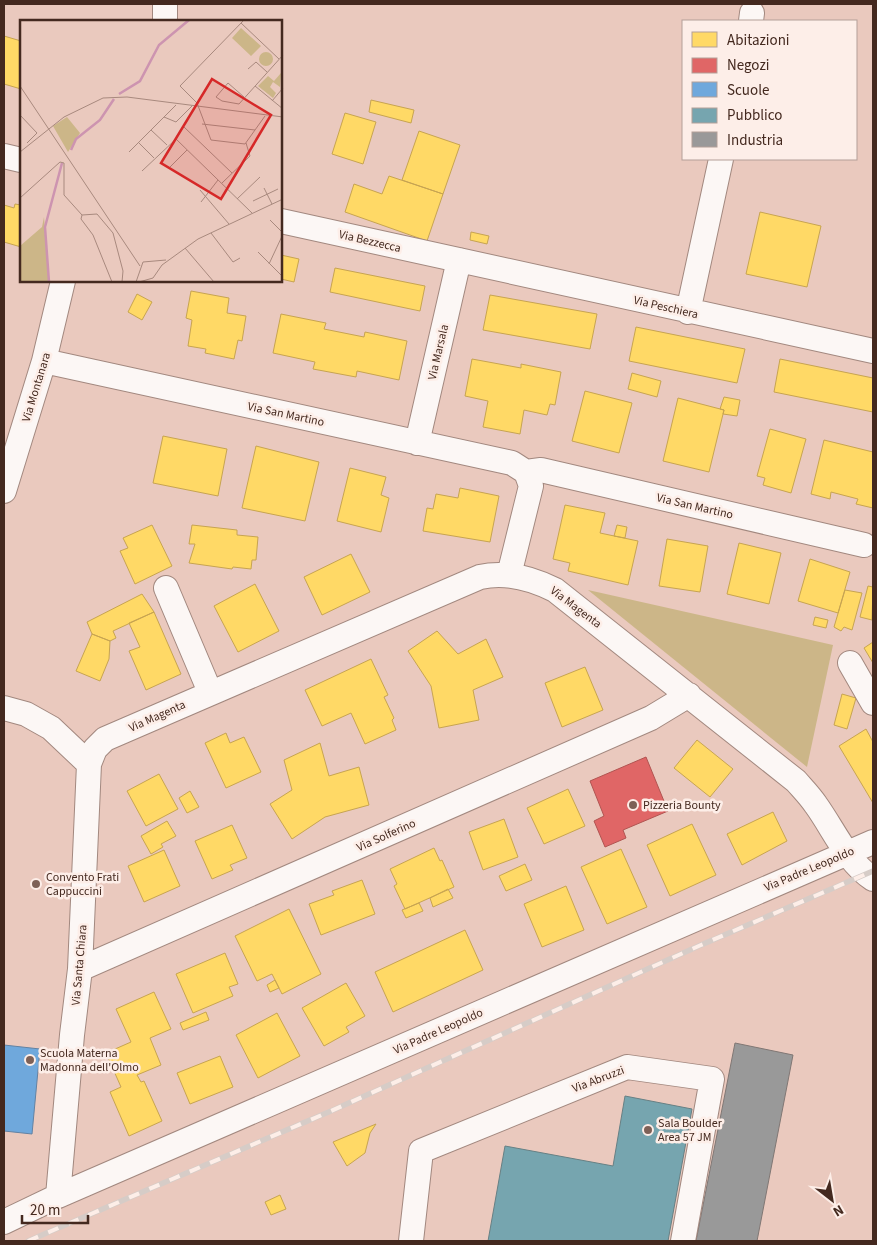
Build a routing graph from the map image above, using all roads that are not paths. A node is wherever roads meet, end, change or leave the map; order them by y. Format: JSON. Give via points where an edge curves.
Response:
{"nodes":[{"id":1,"x":165,"y":4,"type":"edge"},
{"id":2,"x":165,"y":20,"type":"edge"},
{"id":3,"x":4,"y":156,"type":"edge"},
{"id":4,"x":20,"y":160,"type":"edge"},
{"id":5,"x":721,"y":160,"type":"edge"},
{"id":6,"x":282,"y":221,"type":"edge"},
{"id":7,"x":459,"y":260,"type":"junction"},
{"id":8,"x":63,"y":282,"type":"edge"},
{"id":9,"x":688,"y":312,"type":"junction"},
{"id":10,"x":873,"y":352,"type":"edge"},
{"id":11,"x":44,"y":361,"type":"junction"},
{"id":12,"x":418,"y":443,"type":"junction"},
{"id":13,"x":526,"y":472,"type":"junction"},
{"id":14,"x":4,"y":491,"type":"edge"},
{"id":15,"x":864,"y":545,"type":"dead end"},
{"id":16,"x":510,"y":574,"type":"junction"},
{"id":17,"x":166,"y":588,"type":"dead end"},
{"id":18,"x":850,"y":663,"type":"dead end"},
{"id":19,"x":210,"y":692,"type":"junction"},
{"id":20,"x":689,"y":695,"type":"junction"},
{"id":21,"x":873,"y":703,"type":"edge"},
{"id":22,"x":4,"y":708,"type":"edge"},
{"id":23,"x":105,"y":739,"type":"joint"},
{"id":24,"x":89,"y":764,"type":"junction"},
{"id":25,"x":873,"y":842,"type":"edge"},
{"id":26,"x":848,"y":852,"type":"junction"},
{"id":27,"x":873,"y":879,"type":"edge"},
{"id":28,"x":80,"y":969,"type":"junction"},
{"id":29,"x":58,"y":1196,"type":"junction"},
{"id":30,"x":4,"y":1222,"type":"edge"},
{"id":31,"x":411,"y":1241,"type":"edge"},
{"id":32,"x":683,"y":1241,"type":"edge"}],
"edges":[{"from":1,"to":2,"type":"street"},
{"from":3,"to":4,"type":"street"},
{"from":5,"to":9,"type":"street"},
{"from":6,"to":7,"type":"street","name":"Via Bezzecca"},
{"from":7,"to":9,"type":"street","name":"Via Peschiera"},
{"from":7,"to":12,"type":"street","name":"Via Marsala"},
{"from":8,"to":11,"type":"street","name":"Via Montanara"},
{"from":9,"to":10,"type":"street","name":"Via Peschiera"},
{"from":11,"to":12,"type":"street","name":"Via San Martino"},
{"from":11,"to":14,"type":"street","name":"Via Montanara"},
{"from":12,"to":13,"type":"street","name":"Via San Martino","via":[[512,464]]},
{"from":13,"to":15,"type":"street","name":"Via San Martino","via":[[542,470]]},
{"from":13,"to":16,"type":"street","via":[[530,486]]},
{"from":16,"to":19,"type":"street","name":"Via Magenta","via":[[480,577]]},
{"from":16,"to":20,"type":"street","name":"Via Magenta","via":[[538,581],[555,590]]},
{"from":17,"to":19,"type":"street"},
{"from":18,"to":21,"type":"street"},
{"from":19,"to":23,"type":"street","name":"Via Magenta"},
{"from":20,"to":26,"type":"street","name":"Via Magenta","via":[[796,781]]},
{"from":20,"to":28,"type":"street","name":"Via Solferino","via":[[651,718]]},
{"from":22,"to":24,"type":"street","via":[[26,714],[51,728]]},
{"from":23,"to":24,"type":"street","name":"Via Santa Chiara","via":[[95,749]]},
{"from":24,"to":28,"type":"street","name":"Via Santa Chiara"},
{"from":25,"to":26,"type":"street","name":"Via Padre Leopoldo"},
{"from":26,"to":27,"type":"street","name":"Via Magenta"},
{"from":26,"to":29,"type":"street","name":"Via Padre Leopoldo"},
{"from":28,"to":29,"type":"street","name":"Via Santa Chiara"},
{"from":29,"to":30,"type":"street","name":"Via Padre Leopoldo"},
{"from":31,"to":32,"type":"street","name":"Via Abruzzi","via":[[421,1152],[626,1067],[712,1079]]}]}
